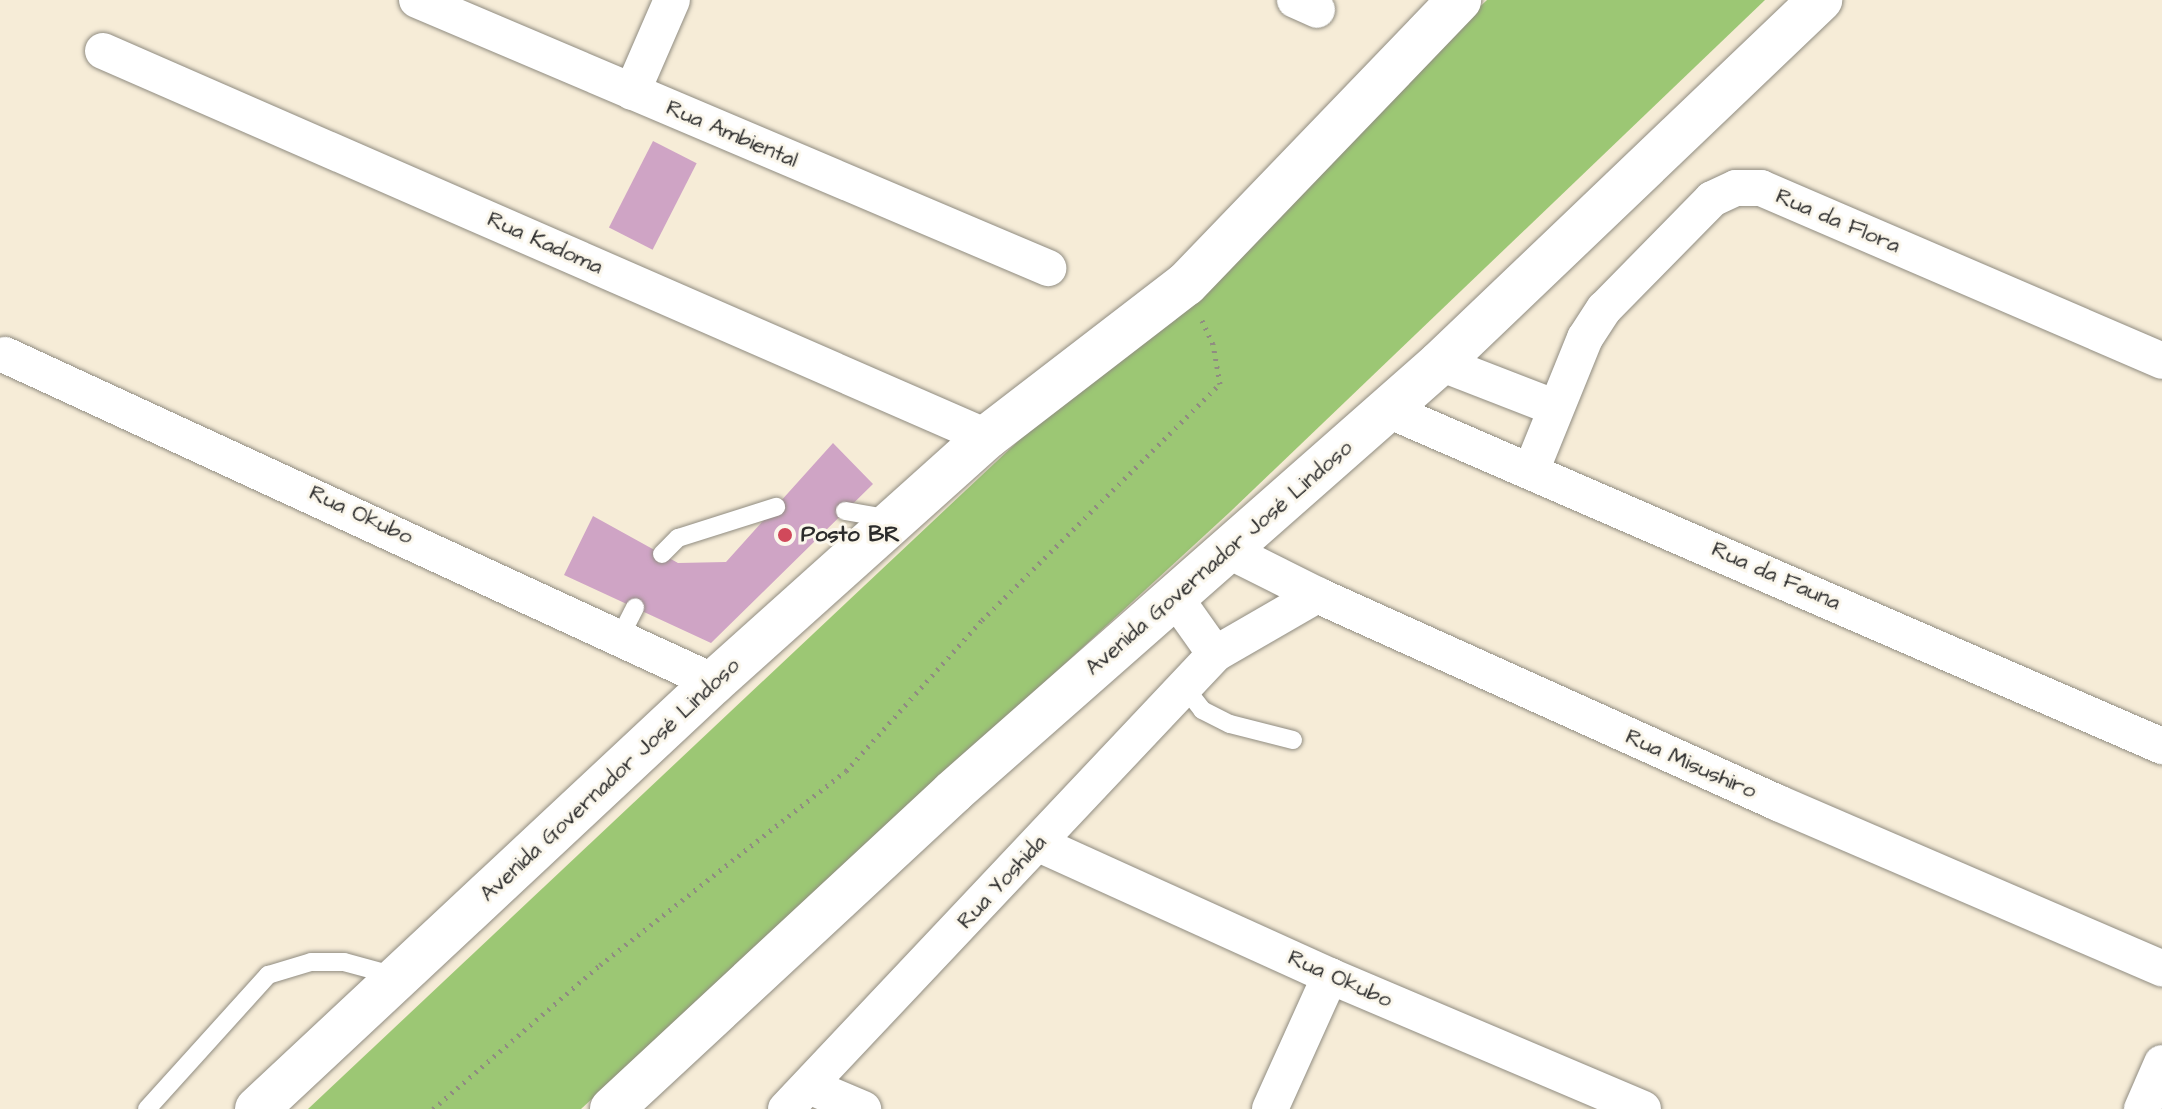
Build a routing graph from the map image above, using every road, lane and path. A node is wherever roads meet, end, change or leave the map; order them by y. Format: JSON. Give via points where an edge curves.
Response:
{"nodes":[{"id":1,"x":417,"y":0,"type":"edge"},
{"id":2,"x":672,"y":0,"type":"edge"},
{"id":3,"x":1459,"y":0,"type":"edge"},
{"id":4,"x":1820,"y":0,"type":"edge"},
{"id":5,"x":103,"y":51,"type":"dead end"},
{"id":6,"x":632,"y":92,"type":"junction"},
{"id":7,"x":1048,"y":268,"type":"dead end"},
{"id":8,"x":1186,"y":284,"type":"junction"},
{"id":9,"x":5,"y":355,"type":"dead end"},
{"id":10,"x":2162,"y":361,"type":"edge"},
{"id":11,"x":1440,"y":363,"type":"junction"},
{"id":12,"x":1556,"y":408,"type":"junction"},
{"id":13,"x":1388,"y":410,"type":"junction"},
{"id":14,"x":987,"y":437,"type":"junction"},
{"id":15,"x":1531,"y":471,"type":"junction"},
{"id":16,"x":776,"y":507,"type":"dead end"},
{"id":17,"x":845,"y":511,"type":"dead end"},
{"id":18,"x":894,"y":520,"type":"junction"},
{"id":19,"x":1225,"y":549,"type":"junction"},
{"id":20,"x":662,"y":554,"type":"dead end"},
{"id":21,"x":1317,"y":595,"type":"junction"},
{"id":22,"x":1174,"y":596,"type":"junction"},
{"id":23,"x":1215,"y":654,"type":"junction"},
{"id":24,"x":714,"y":682,"type":"junction"},
{"id":25,"x":1182,"y":684,"type":"junction"},
{"id":26,"x":1293,"y":740,"type":"dead end"},
{"id":27,"x":2162,"y":746,"type":"edge"},
{"id":28,"x":1039,"y":844,"type":"junction"},
{"id":29,"x":2162,"y":968,"type":"edge"},
{"id":30,"x":399,"y":976,"type":"junction"},
{"id":31,"x":1330,"y":976,"type":"junction"},
{"id":32,"x":2162,"y":1063,"type":"edge"},
{"id":33,"x":798,"y":1097,"type":"edge"},
{"id":34,"x":147,"y":1109,"type":"edge"},
{"id":35,"x":257,"y":1109,"type":"edge"},
{"id":36,"x":433,"y":1109,"type":"edge"},
{"id":37,"x":612,"y":1109,"type":"edge"},
{"id":38,"x":863,"y":1109,"type":"edge"},
{"id":39,"x":1270,"y":1109,"type":"edge"},
{"id":40,"x":1643,"y":1109,"type":"edge"},
{"id":41,"x":2142,"y":1109,"type":"edge"}],
"edges":[{"from":1,"to":6,"type":"street","name":"Rua Ambiental"},
{"from":2,"to":6,"type":"street"},
{"from":3,"to":8,"type":"main road","name":"Avenida Governador José Lindoso"},
{"from":4,"to":11,"type":"main road","name":"Avenida Governador José Lindoso"},
{"from":5,"to":14,"type":"street","name":"Rua Kadoma"},
{"from":6,"to":7,"type":"street","name":"Rua Ambiental"},
{"from":8,"to":14,"type":"main road","name":"Avenida Governador José Lindoso"},
{"from":8,"to":36,"type":"path","via":[[1213,344],[1220,384],[982,620],[846,771],[600,965]]},
{"from":9,"to":24,"type":"street","name":"Rua Okubo","via":[[628,621]]},
{"from":10,"to":12,"type":"street","name":"Rua da Flora","via":[[1761,188],[1736,188],[1712,199],[1604,309],[1585,338]]},
{"from":11,"to":12,"type":"street"},
{"from":11,"to":13,"type":"main road","name":"Avenida Governador José Lindoso"},
{"from":12,"to":15,"type":"street","name":"Rua da Flora"},
{"from":13,"to":15,"type":"street","name":"Rua da Fauna"},
{"from":13,"to":19,"type":"main road","name":"Avenida Governador José Lindoso"},
{"from":14,"to":18,"type":"main road","name":"Avenida Governador José Lindoso"},
{"from":15,"to":27,"type":"street","name":"Rua da Fauna"},
{"from":16,"to":20,"type":"lane","via":[[678,538]]},
{"from":17,"to":18,"type":"lane"},
{"from":18,"to":24,"type":"main road","name":"Avenida Governador José Lindoso"},
{"from":19,"to":21,"type":"street","name":"Rua Misushiro"},
{"from":19,"to":22,"type":"main road","name":"Avenida Governador José Lindoso"},
{"from":21,"to":23,"type":"street","name":"Rua Yoshida"},
{"from":21,"to":29,"type":"street","name":"Rua Misushiro"},
{"from":22,"to":23,"type":"street"},
{"from":22,"to":37,"type":"main road","name":"Avenida Governador José Lindoso","via":[[953,792]]},
{"from":23,"to":25,"type":"street","name":"Rua Yoshida"},
{"from":24,"to":30,"type":"main road","name":"Avenida Governador José Lindoso"},
{"from":25,"to":26,"type":"lane","via":[[1202,710],[1230,724]]},
{"from":25,"to":28,"type":"street","name":"Rua Yoshida"},
{"from":28,"to":31,"type":"street","name":"Rua Okubo"},
{"from":28,"to":33,"type":"street","name":"Rua Yoshida"},
{"from":30,"to":34,"type":"lane","via":[[333,962],[311,962],[268,975]]},
{"from":30,"to":35,"type":"main road","name":"Avenida Governador José Lindoso"},
{"from":31,"to":39,"type":"street"},
{"from":31,"to":40,"type":"street","name":"Rua Okubo"},
{"from":32,"to":41,"type":"street"},
{"from":33,"to":38,"type":"street"}]}
